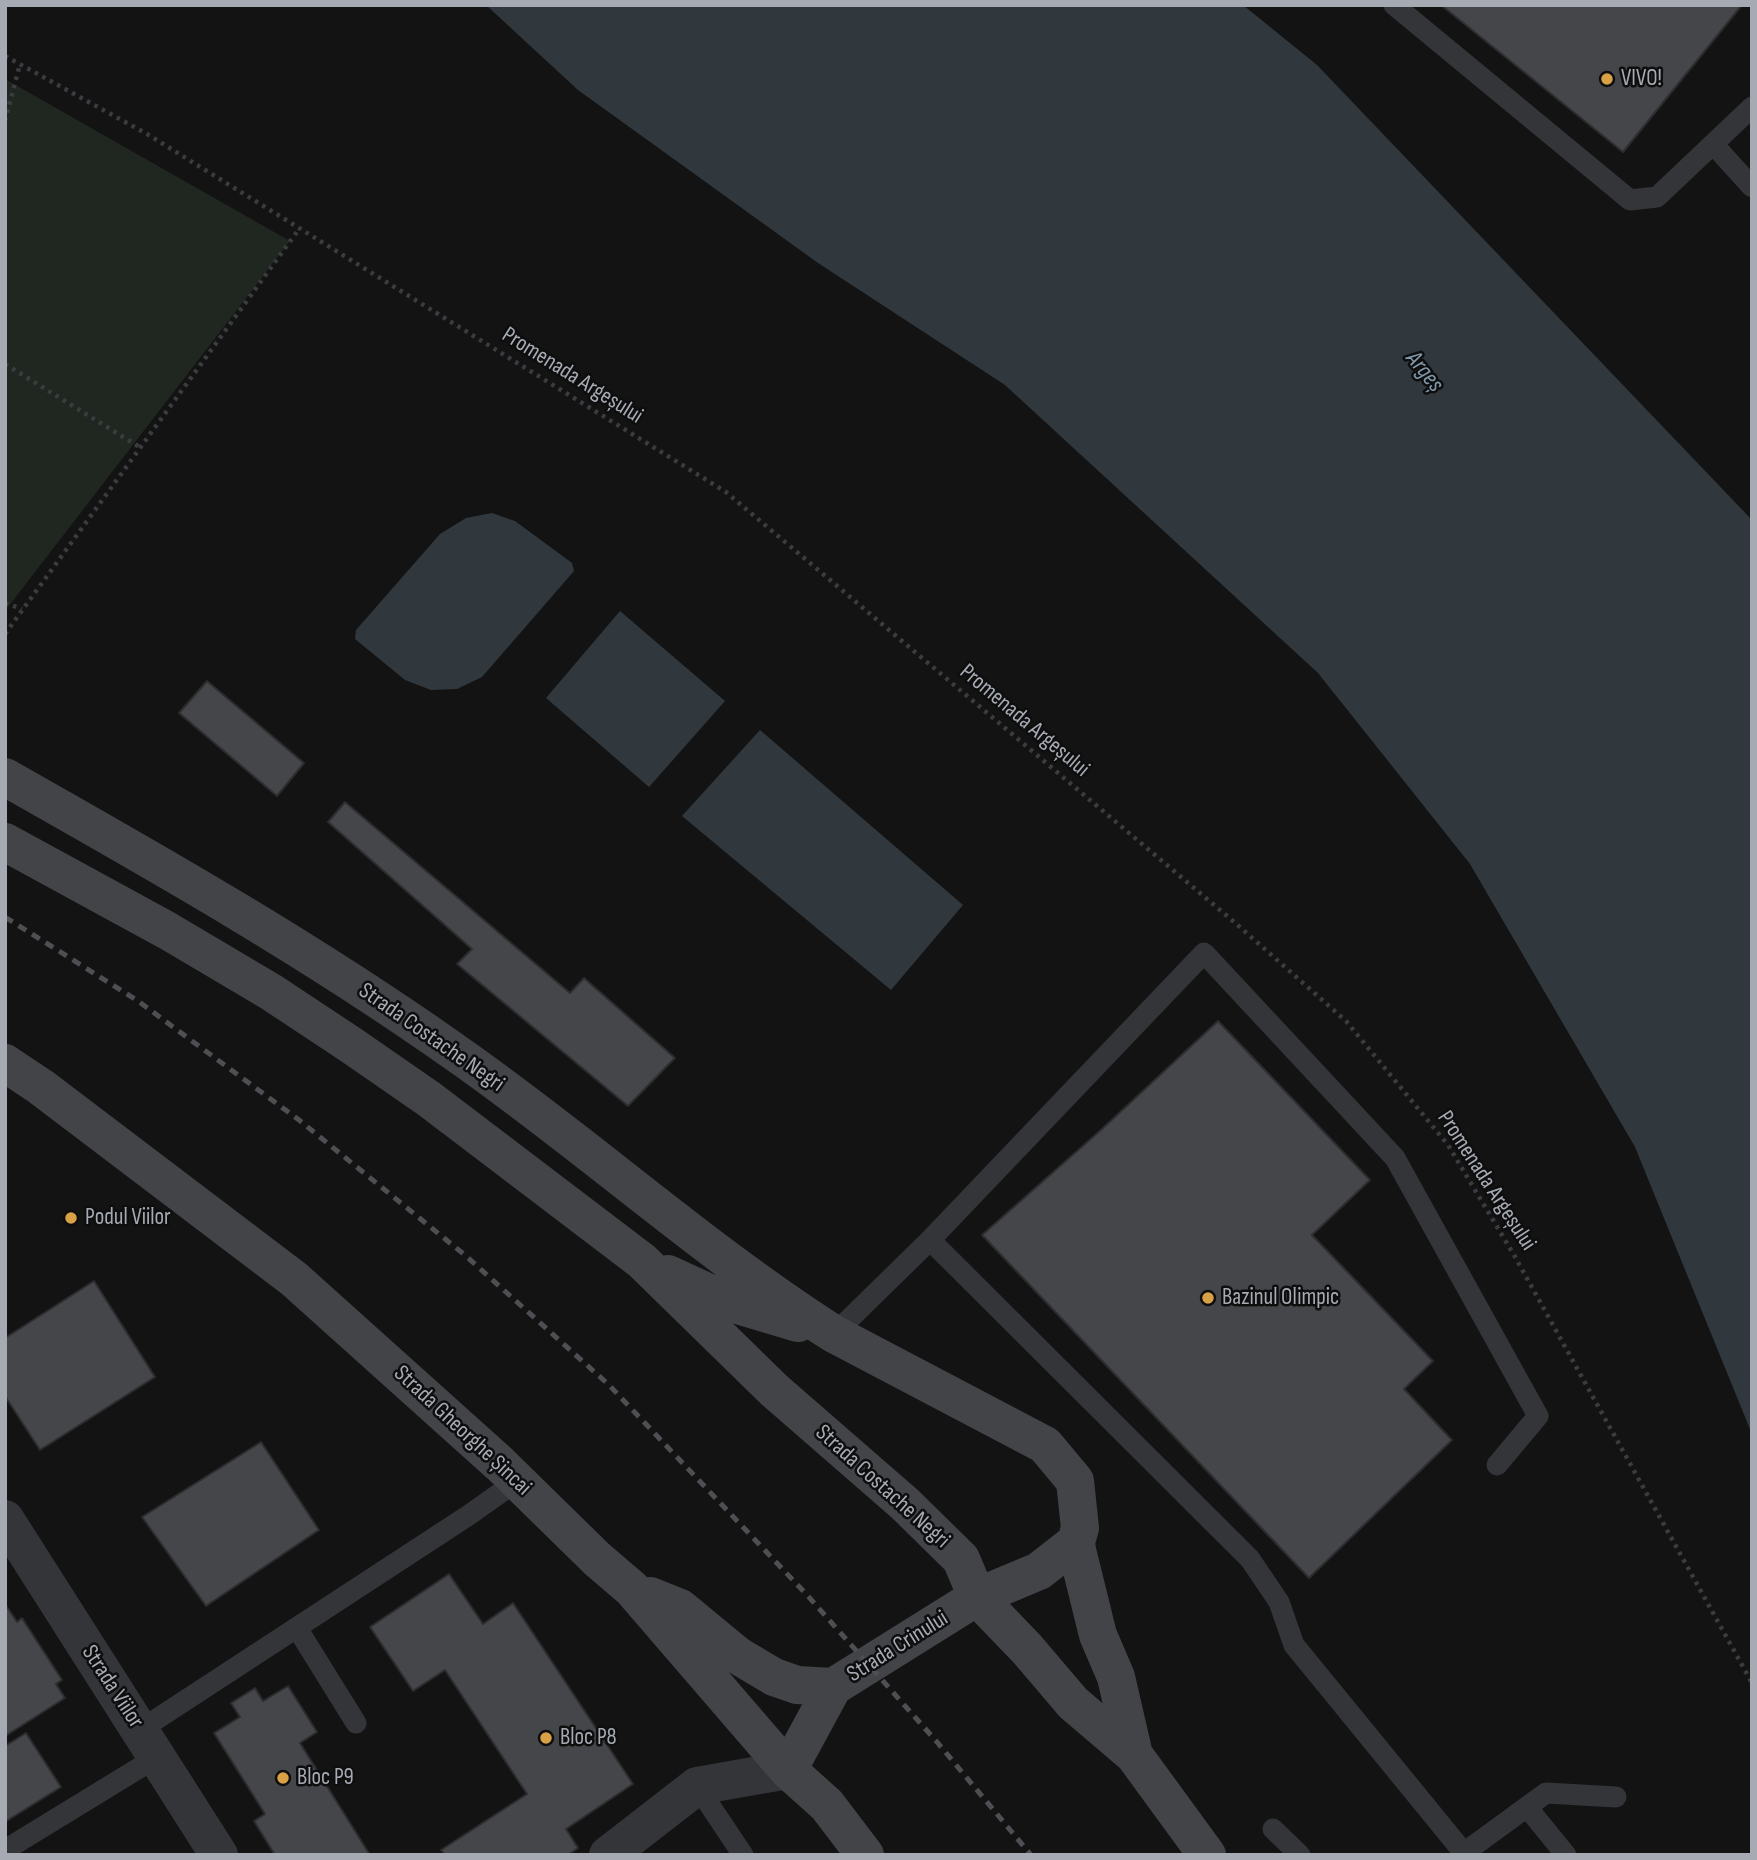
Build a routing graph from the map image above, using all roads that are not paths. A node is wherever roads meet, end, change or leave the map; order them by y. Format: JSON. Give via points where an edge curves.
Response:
{"nodes":[{"id":1,"x":1394,"y":5,"type":"edge"},
{"id":2,"x":1752,"y":107,"type":"edge"},
{"id":3,"x":1714,"y":145,"type":"junction"},
{"id":4,"x":1752,"y":187,"type":"edge"},
{"id":5,"x":5,"y":777,"type":"edge"},
{"id":6,"x":5,"y":842,"type":"edge"},
{"id":7,"x":5,"y":1063,"type":"edge"},
{"id":8,"x":930,"y":1240,"type":"junction"},
{"id":9,"x":642,"y":1261,"type":"junction"},
{"id":10,"x":834,"y":1334,"type":"junction"},
{"id":11,"x":1497,"y":1465,"type":"dead end"},
{"id":12,"x":517,"y":1481,"type":"junction"},
{"id":13,"x":5,"y":1519,"type":"edge"},
{"id":14,"x":1076,"y":1542,"type":"junction"},
{"id":15,"x":632,"y":1589,"type":"junction"},
{"id":16,"x":977,"y":1597,"type":"junction"},
{"id":17,"x":297,"y":1628,"type":"junction"},
{"id":18,"x":833,"y":1688,"type":"junction"},
{"id":19,"x":356,"y":1723,"type":"dead end"},
{"id":20,"x":149,"y":1744,"type":"junction"},
{"id":21,"x":1134,"y":1755,"type":"junction"},
{"id":22,"x":789,"y":1770,"type":"junction"},
{"id":23,"x":697,"y":1786,"type":"junction"},
{"id":24,"x":1616,"y":1797,"type":"dead end"},
{"id":25,"x":1527,"y":1807,"type":"junction"},
{"id":26,"x":1273,"y":1829,"type":"dead end"},
{"id":27,"x":5,"y":1850,"type":"edge"},
{"id":28,"x":1462,"y":1854,"type":"edge"},
{"id":29,"x":219,"y":1855,"type":"edge"},
{"id":30,"x":608,"y":1855,"type":"edge"},
{"id":31,"x":743,"y":1855,"type":"edge"},
{"id":32,"x":865,"y":1855,"type":"edge"},
{"id":33,"x":1207,"y":1855,"type":"edge"},
{"id":34,"x":1300,"y":1855,"type":"edge"},
{"id":35,"x":1566,"y":1855,"type":"edge"}],
"edges":[{"from":1,"to":3,"type":"lane","via":[[1630,200],[1657,197]]},
{"from":2,"to":3,"type":"lane"},
{"from":3,"to":4,"type":"lane"},
{"from":5,"to":10,"type":"main road","name":"Strada Costache Negri","via":[[208,892],[332,969],[458,1054],[678,1224]]},
{"from":6,"to":9,"type":"main road","name":"Strada Costache Negri","via":[[271,992],[440,1107]]},
{"from":7,"to":12,"type":"main road","name":"Strada Gheorghe Șincai","via":[[294,1279]]},
{"from":8,"to":10,"type":"lane"},
{"from":8,"to":11,"type":"lane","via":[[1204,953],[1395,1158],[1538,1416]]},
{"from":8,"to":28,"type":"lane","via":[[1250,1559],[1279,1602],[1294,1645]]},
{"from":9,"to":10,"type":"main road","name":"Strada Costache Negri","via":[[732,1303]]},
{"from":9,"to":16,"type":"main road","name":"Strada Costache Negri","via":[[774,1391],[961,1559]]},
{"from":10,"to":14,"type":"main road","name":"Strada Costache Negri","via":[[1045,1446],[1075,1481],[1080,1528]]},
{"from":12,"to":15,"type":"main road","name":"Strada Gheorghe Șincai"},
{"from":12,"to":17,"type":"lane"},
{"from":13,"to":20,"type":"street","name":"Strada Viilor"},
{"from":14,"to":16,"type":"main road","name":"Strada Crinului","via":[[1039,1571]]},
{"from":14,"to":21,"type":"main road","name":"Strada Costache Negri"},
{"from":15,"to":18,"type":"main road","via":[[680,1608],[737,1655],[774,1677],[797,1685]]},
{"from":15,"to":22,"type":"main road","name":"Strada Gheorghe Șincai"},
{"from":16,"to":18,"type":"main road","name":"Strada Crinului"},
{"from":16,"to":21,"type":"main road","name":"Strada Costache Negri","via":[[1073,1703]]},
{"from":17,"to":19,"type":"lane"},
{"from":17,"to":20,"type":"lane"},
{"from":18,"to":22,"type":"main road","name":"Strada Crinului"},
{"from":20,"to":27,"type":"lane"},
{"from":20,"to":29,"type":"street","name":"Strada Viilor"},
{"from":21,"to":33,"type":"main road","name":"Strada Costache Negri"},
{"from":22,"to":23,"type":"street"},
{"from":22,"to":32,"type":"main road","name":"Strada Gheorghe Șincai","via":[[827,1805]]},
{"from":23,"to":30,"type":"street"},
{"from":23,"to":31,"type":"lane"},
{"from":24,"to":25,"type":"lane","via":[[1546,1793]]},
{"from":25,"to":28,"type":"lane"},
{"from":25,"to":35,"type":"lane"},
{"from":26,"to":34,"type":"lane"}]}
